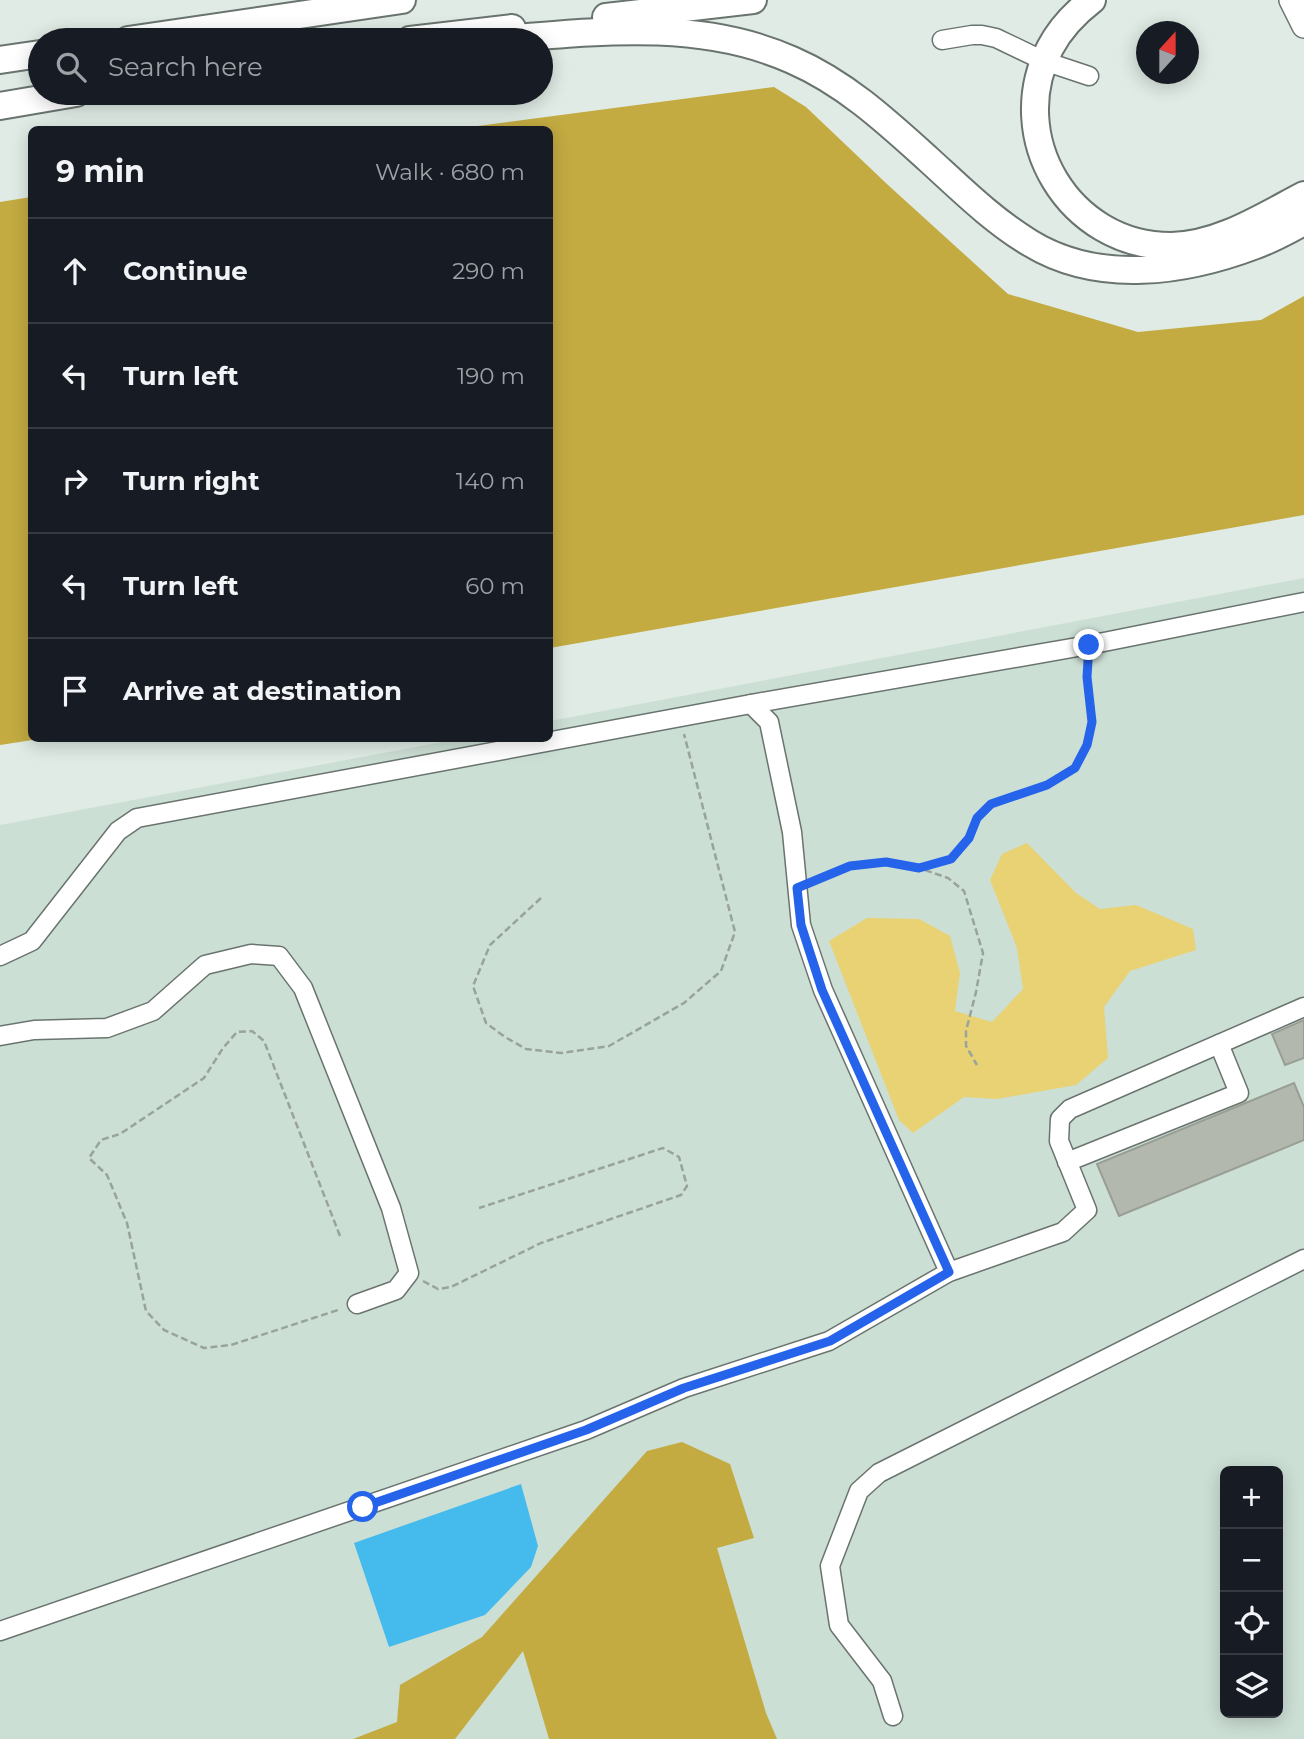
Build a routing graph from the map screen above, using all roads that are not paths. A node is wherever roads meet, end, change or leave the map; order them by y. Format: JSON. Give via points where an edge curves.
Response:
{"nodes":[{"id":1,"x":343,"y":0,"type":"edge"},
{"id":2,"x":402,"y":0,"type":"edge"},
{"id":3,"x":753,"y":0,"type":"edge"},
{"id":4,"x":1092,"y":0,"type":"edge"},
{"id":5,"x":1291,"y":0,"type":"edge"},
{"id":6,"x":307,"y":13,"type":"junction"},
{"id":7,"x":1304,"y":26,"type":"edge"},
{"id":8,"x":208,"y":28,"type":"edge"},
{"id":9,"x":514,"y":28,"type":"edge"},
{"id":10,"x":553,"y":35,"type":"edge"},
{"id":11,"x":943,"y":40,"type":"dead end"},
{"id":12,"x":28,"y":56,"type":"edge"},
{"id":13,"x":0,"y":60,"type":"edge"},
{"id":14,"x":1044,"y":61,"type":"junction"},
{"id":15,"x":1088,"y":76,"type":"dead end"},
{"id":16,"x":28,"y":101,"type":"edge"},
{"id":17,"x":0,"y":106,"type":"edge"},
{"id":18,"x":1304,"y":195,"type":"edge"},
{"id":19,"x":1304,"y":222,"type":"edge"},
{"id":20,"x":1304,"y":602,"type":"edge"},
{"id":21,"x":751,"y":704,"type":"junction"},
{"id":22,"x":553,"y":741,"type":"edge"},
{"id":23,"x":546,"y":742,"type":"edge"},
{"id":24,"x":0,"y":956,"type":"edge"},
{"id":25,"x":1304,"y":1007,"type":"edge"},
{"id":26,"x":0,"y":1035,"type":"edge"},
{"id":27,"x":1219,"y":1044,"type":"junction"},
{"id":28,"x":1067,"y":1162,"type":"junction"},
{"id":29,"x":1304,"y":1259,"type":"edge"},
{"id":30,"x":949,"y":1272,"type":"junction"},
{"id":31,"x":357,"y":1304,"type":"road end"},
{"id":32,"x":0,"y":1631,"type":"edge"},
{"id":33,"x":893,"y":1716,"type":"dead end"}],
"edges":[{"from":1,"to":6,"type":"highway"},
{"from":2,"to":6,"type":"highway"},
{"from":3,"to":9,"type":"highway"},
{"from":4,"to":14,"type":"highway","via":[[1063,27]]},
{"from":5,"to":7,"type":"main road"},
{"from":6,"to":8,"type":"highway"},
{"from":10,"to":19,"type":"highway","via":[[673,32],[732,40],[777,53],[849,92],[1017,234],[1044,251],[1091,266],[1124,270],[1191,264],[1258,244]]},
{"from":11,"to":14,"type":"lane","via":[[982,35]]},
{"from":12,"to":13,"type":"highway"},
{"from":14,"to":15,"type":"lane"},
{"from":14,"to":18,"type":"highway","via":[[1035,120],[1048,167],[1081,213],[1117,235],[1155,245],[1194,244],[1227,234]]},
{"from":16,"to":17,"type":"highway"},
{"from":20,"to":21,"type":"lane"},
{"from":21,"to":22,"type":"lane"},
{"from":21,"to":30,"type":"lane","via":[[769,722],[792,832],[801,925],[822,990]]},
{"from":23,"to":24,"type":"lane","via":[[137,818],[118,831],[32,941]]},
{"from":25,"to":27,"type":"lane"},
{"from":26,"to":31,"type":"lane","via":[[107,1028],[153,1011],[205,965],[251,954],[279,956],[303,988],[390,1208],[409,1273],[396,1290]]},
{"from":27,"to":28,"type":"lane","via":[[1070,1109],[1060,1119],[1059,1141]]},
{"from":27,"to":28,"type":"lane","via":[[1239,1093]]},
{"from":28,"to":30,"type":"lane","via":[[1087,1210],[1063,1232]]},
{"from":29,"to":33,"type":"lane","via":[[878,1473],[859,1491],[830,1566],[839,1625],[882,1681]]},
{"from":30,"to":32,"type":"lane","via":[[830,1341],[684,1388],[586,1430]]}]}
